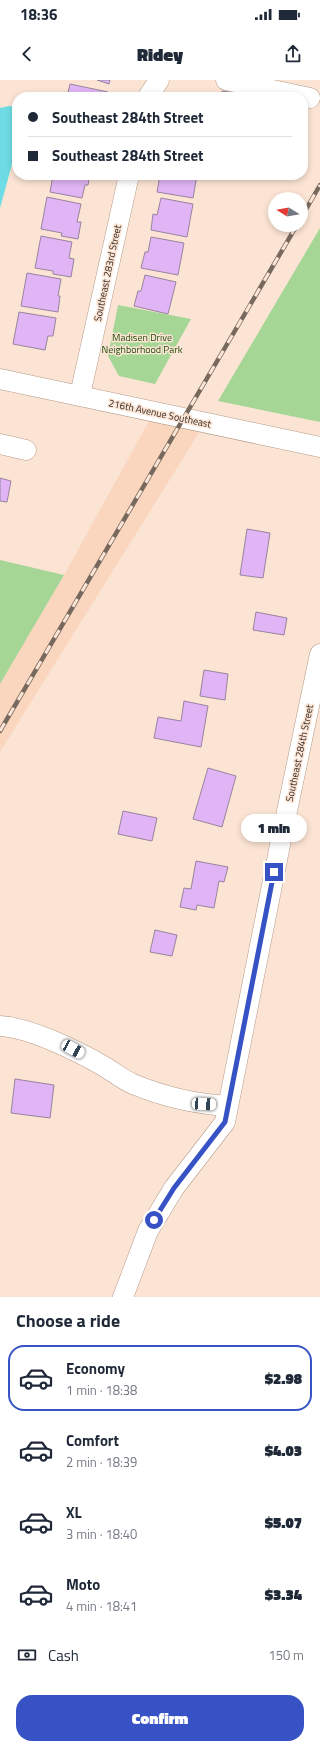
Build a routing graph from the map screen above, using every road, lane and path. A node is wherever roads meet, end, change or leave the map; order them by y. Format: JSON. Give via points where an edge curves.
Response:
{"nodes":[{"id":1,"x":159,"y":80,"type":"edge"},
{"id":2,"x":226,"y":80,"type":"edge"},
{"id":3,"x":151,"y":92,"type":"edge"},
{"id":4,"x":282,"y":92,"type":"edge"},
{"id":5,"x":128,"y":180,"type":"edge"},
{"id":6,"x":0,"y":379,"type":"edge"},
{"id":7,"x":80,"y":395,"type":"junction"},
{"id":8,"x":0,"y":444,"type":"edge"},
{"id":9,"x":320,"y":447,"type":"edge"},
{"id":10,"x":26,"y":450,"type":"dead end"},
{"id":11,"x":320,"y":654,"type":"edge"},
{"id":12,"x":0,"y":1026,"type":"edge"},
{"id":13,"x":228,"y":1106,"type":"junction"},
{"id":14,"x":123,"y":1297,"type":"edge"}],
"edges":[{"from":1,"to":3,"type":"street"},
{"from":2,"to":4,"type":"street"},
{"from":5,"to":7,"type":"street","name":"Southeast 283rd Street"},
{"from":6,"to":7,"type":"street","name":"216th Avenue Southeast"},
{"from":7,"to":9,"type":"street","name":"216th Avenue Southeast"},
{"from":8,"to":10,"type":"street"},
{"from":11,"to":13,"type":"street","name":"Southeast 284th Street"},
{"from":12,"to":13,"type":"street","via":[[36,1035],[73,1049],[139,1087],[168,1097]]},
{"from":13,"to":14,"type":"street","name":"Southeast 284th Street","via":[[225,1122],[174,1188],[148,1231]]}]}
